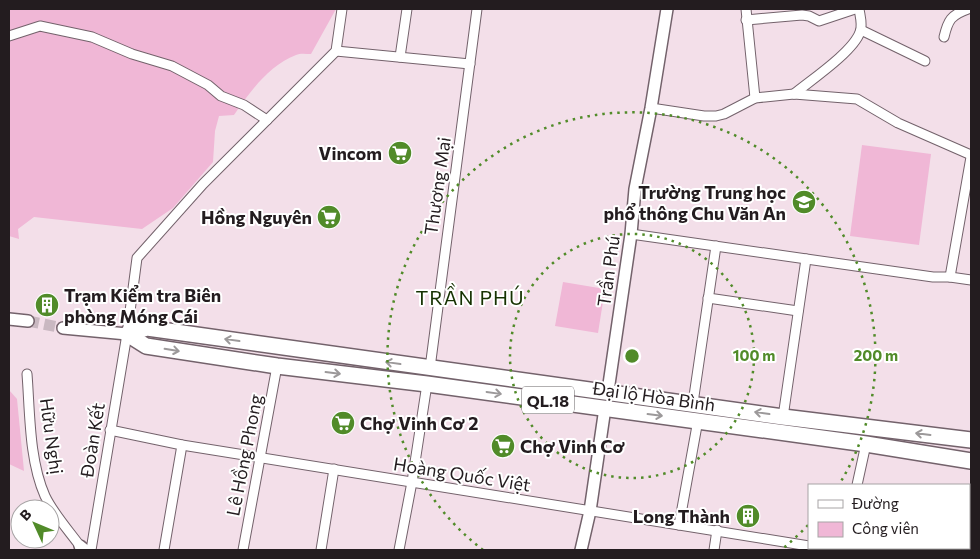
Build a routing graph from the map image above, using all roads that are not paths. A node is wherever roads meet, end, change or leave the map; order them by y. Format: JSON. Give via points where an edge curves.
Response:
{"nodes":[{"id":1,"x":342,"y":9,"type":"edge"},
{"id":2,"x":407,"y":9,"type":"edge"},
{"id":3,"x":477,"y":9,"type":"edge"},
{"id":4,"x":667,"y":9,"type":"edge"},
{"id":5,"x":746,"y":9,"type":"edge"},
{"id":6,"x":855,"y":9,"type":"edge"},
{"id":7,"x":859,"y":9,"type":"edge"},
{"id":8,"x":968,"y":9,"type":"edge"},
{"id":9,"x":746,"y":20,"type":"junction"},
{"id":10,"x":861,"y":30,"type":"junction"},
{"id":11,"x":9,"y":36,"type":"edge"},
{"id":12,"x":944,"y":37,"type":"dead end"},
{"id":13,"x":336,"y":52,"type":"junction"},
{"id":14,"x":400,"y":57,"type":"junction"},
{"id":15,"x":926,"y":61,"type":"dead end"},
{"id":16,"x":470,"y":64,"type":"junction"},
{"id":17,"x":794,"y":94,"type":"junction"},
{"id":18,"x":755,"y":98,"type":"junction"},
{"id":19,"x":651,"y":108,"type":"junction"},
{"id":20,"x":267,"y":120,"type":"junction"},
{"id":21,"x":971,"y":156,"type":"edge"},
{"id":22,"x":631,"y":234,"type":"junction"},
{"id":23,"x":716,"y":246,"type":"junction"},
{"id":24,"x":806,"y":259,"type":"junction"},
{"id":25,"x":950,"y":277,"type":"junction"},
{"id":26,"x":971,"y":280,"type":"edge"},
{"id":27,"x":708,"y":298,"type":"junction"},
{"id":28,"x":798,"y":312,"type":"junction"},
{"id":29,"x":9,"y":319,"type":"edge"},
{"id":30,"x":28,"y":321,"type":"tunnel mouth"},
{"id":31,"x":63,"y":328,"type":"tunnel mouth"},
{"id":32,"x":127,"y":334,"type":"junction"},
{"id":33,"x":252,"y":343,"type":"junction"},
{"id":34,"x":249,"y":362,"type":"junction"},
{"id":35,"x":277,"y":366,"type":"junction"},
{"id":36,"x":430,"y":368,"type":"junction"},
{"id":37,"x":27,"y":374,"type":"dead end"},
{"id":38,"x":427,"y":384,"type":"junction"},
{"id":39,"x":608,"y":391,"type":"junction"},
{"id":40,"x":692,"y":403,"type":"junction"},
{"id":41,"x":605,"y":408,"type":"junction"},
{"id":42,"x":783,"y":416,"type":"junction"},
{"id":43,"x":698,"y":420,"type":"junction"},
{"id":44,"x":869,"y":428,"type":"junction"},
{"id":45,"x":110,"y":430,"type":"junction"},
{"id":46,"x":971,"y":440,"type":"edge"},
{"id":47,"x":866,"y":444,"type":"junction"},
{"id":48,"x":182,"y":445,"type":"junction"},
{"id":49,"x":261,"y":457,"type":"junction"},
{"id":50,"x":971,"y":461,"type":"edge"},
{"id":51,"x":334,"y":469,"type":"junction"},
{"id":52,"x":412,"y":482,"type":"junction"},
{"id":53,"x":857,"y":484,"type":"edge"},
{"id":54,"x":590,"y":511,"type":"junction"},
{"id":55,"x":679,"y":525,"type":"junction"},
{"id":56,"x":717,"y":530,"type":"junction"},
{"id":57,"x":808,"y":546,"type":"edge"},
{"id":58,"x":84,"y":549,"type":"edge"},
{"id":59,"x":164,"y":550,"type":"edge"},
{"id":60,"x":243,"y":550,"type":"edge"},
{"id":61,"x":321,"y":550,"type":"edge"},
{"id":62,"x":399,"y":550,"type":"edge"},
{"id":63,"x":582,"y":550,"type":"edge"},
{"id":64,"x":714,"y":550,"type":"edge"}],
"edges":[{"from":1,"to":13,"type":"street"},
{"from":2,"to":14,"type":"street"},
{"from":3,"to":16,"type":"street","name":"Thương Mại"},
{"from":4,"to":19,"type":"street","name":"Trần Phú"},
{"from":5,"to":9,"type":"street"},
{"from":6,"to":9,"type":"street","via":[[819,21],[802,15]]},
{"from":7,"to":10,"type":"street"},
{"from":8,"to":12,"type":"street","via":[[955,14],[946,26]]},
{"from":9,"to":18,"type":"street"},
{"from":10,"to":15,"type":"street"},
{"from":10,"to":17,"type":"street","via":[[847,51]]},
{"from":11,"to":20,"type":"street","via":[[40,26],[92,37],[172,66]]},
{"from":13,"to":14,"type":"street"},
{"from":13,"to":20,"type":"street","name":"Đoàn Kết"},
{"from":14,"to":16,"type":"street"},
{"from":16,"to":36,"type":"street","name":"Thương Mại"},
{"from":17,"to":18,"type":"street"},
{"from":17,"to":21,"type":"street","via":[[857,99],[898,123]]},
{"from":18,"to":19,"type":"street","via":[[716,116]]},
{"from":19,"to":22,"type":"street","name":"Trần Phú","via":[[635,189]]},
{"from":20,"to":32,"type":"street","name":"Đoàn Kết","via":[[136,258]]},
{"from":21,"to":25,"type":"street"},
{"from":22,"to":23,"type":"street"},
{"from":22,"to":39,"type":"street","name":"Trần Phú"},
{"from":23,"to":24,"type":"street"},
{"from":23,"to":27,"type":"street"},
{"from":24,"to":25,"type":"street"},
{"from":24,"to":28,"type":"street"},
{"from":25,"to":26,"type":"street"},
{"from":27,"to":28,"type":"street"},
{"from":27,"to":40,"type":"street"},
{"from":28,"to":42,"type":"street"},
{"from":29,"to":30,"type":"street"},
{"from":31,"to":32,"type":"street","name":"Đại lộ Hòa Bình","number":"QL.18"},
{"from":33,"to":32,"type":"highway","name":"Đại lộ Hòa Bình","number":"QL.18","one_way":true,"via":[[147,328]]},
{"from":32,"to":34,"type":"highway","name":"Đại lộ Hòa Bình","number":"QL.18","one_way":true,"via":[[146,346]]},
{"from":32,"to":45,"type":"street","name":"Đoàn Kết"},
{"from":33,"to":34,"type":"highway"},
{"from":36,"to":33,"type":"highway","name":"Đại lộ Hòa Bình","number":"QL.18","one_way":true},
{"from":34,"to":35,"type":"highway","name":"Đại lộ Hòa Bình","number":"QL.18"},
{"from":35,"to":38,"type":"highway","name":"Đại lộ Hòa Bình","number":"QL.18","one_way":true},
{"from":35,"to":49,"type":"street","name":"Lê Hồng Phong"},
{"from":36,"to":38,"type":"highway"},
{"from":36,"to":39,"type":"highway","name":"Đại lộ Hòa Bình","number":"QL.18"},
{"from":37,"to":58,"type":"street","name":"Hữu Nghị","via":[[37,475],[46,497]]},
{"from":38,"to":41,"type":"highway","name":"Đại lộ Hòa Bình","number":"QL.18","one_way":true},
{"from":38,"to":52,"type":"street"},
{"from":39,"to":40,"type":"highway","name":"Đại lộ Hòa Bình","number":"QL.18"},
{"from":39,"to":41,"type":"highway"},
{"from":42,"to":40,"type":"highway","name":"Đại lộ Hòa Bình","number":"QL.18","one_way":true},
{"from":41,"to":43,"type":"highway","name":"Đại lộ Hòa Bình","number":"QL.18","one_way":true},
{"from":41,"to":54,"type":"street"},
{"from":42,"to":44,"type":"highway","name":"Đại lộ Hòa Bình","number":"QL.18"},
{"from":43,"to":47,"type":"highway","name":"Đại lộ Hòa Bình","number":"QL.18"},
{"from":43,"to":55,"type":"street"},
{"from":46,"to":44,"type":"highway","name":"Đại lộ Hòa Bình","number":"QL.18","one_way":true},
{"from":44,"to":47,"type":"highway"},
{"from":45,"to":48,"type":"street","name":"Hoàng Quốc Việt"},
{"from":45,"to":58,"type":"street","name":"Đoàn Kết"},
{"from":47,"to":50,"type":"highway","name":"Đại lộ Hòa Bình","number":"QL.18"},
{"from":47,"to":53,"type":"street"},
{"from":48,"to":49,"type":"street","name":"Hoàng Quốc Việt"},
{"from":48,"to":59,"type":"street"},
{"from":49,"to":51,"type":"street","name":"Hoàng Quốc Việt"},
{"from":49,"to":60,"type":"street","name":"Lê Hồng Phong"},
{"from":51,"to":52,"type":"street","name":"Hoàng Quốc Việt"},
{"from":51,"to":61,"type":"street"},
{"from":52,"to":54,"type":"street","name":"Hoàng Quốc Việt"},
{"from":52,"to":62,"type":"street"},
{"from":54,"to":55,"type":"street","name":"Hoàng Quốc Việt"},
{"from":54,"to":63,"type":"street"},
{"from":55,"to":56,"type":"street","name":"Hoàng Quốc Việt"},
{"from":56,"to":57,"type":"street","name":"Hoàng Quốc Việt"},
{"from":56,"to":64,"type":"street"}]}
